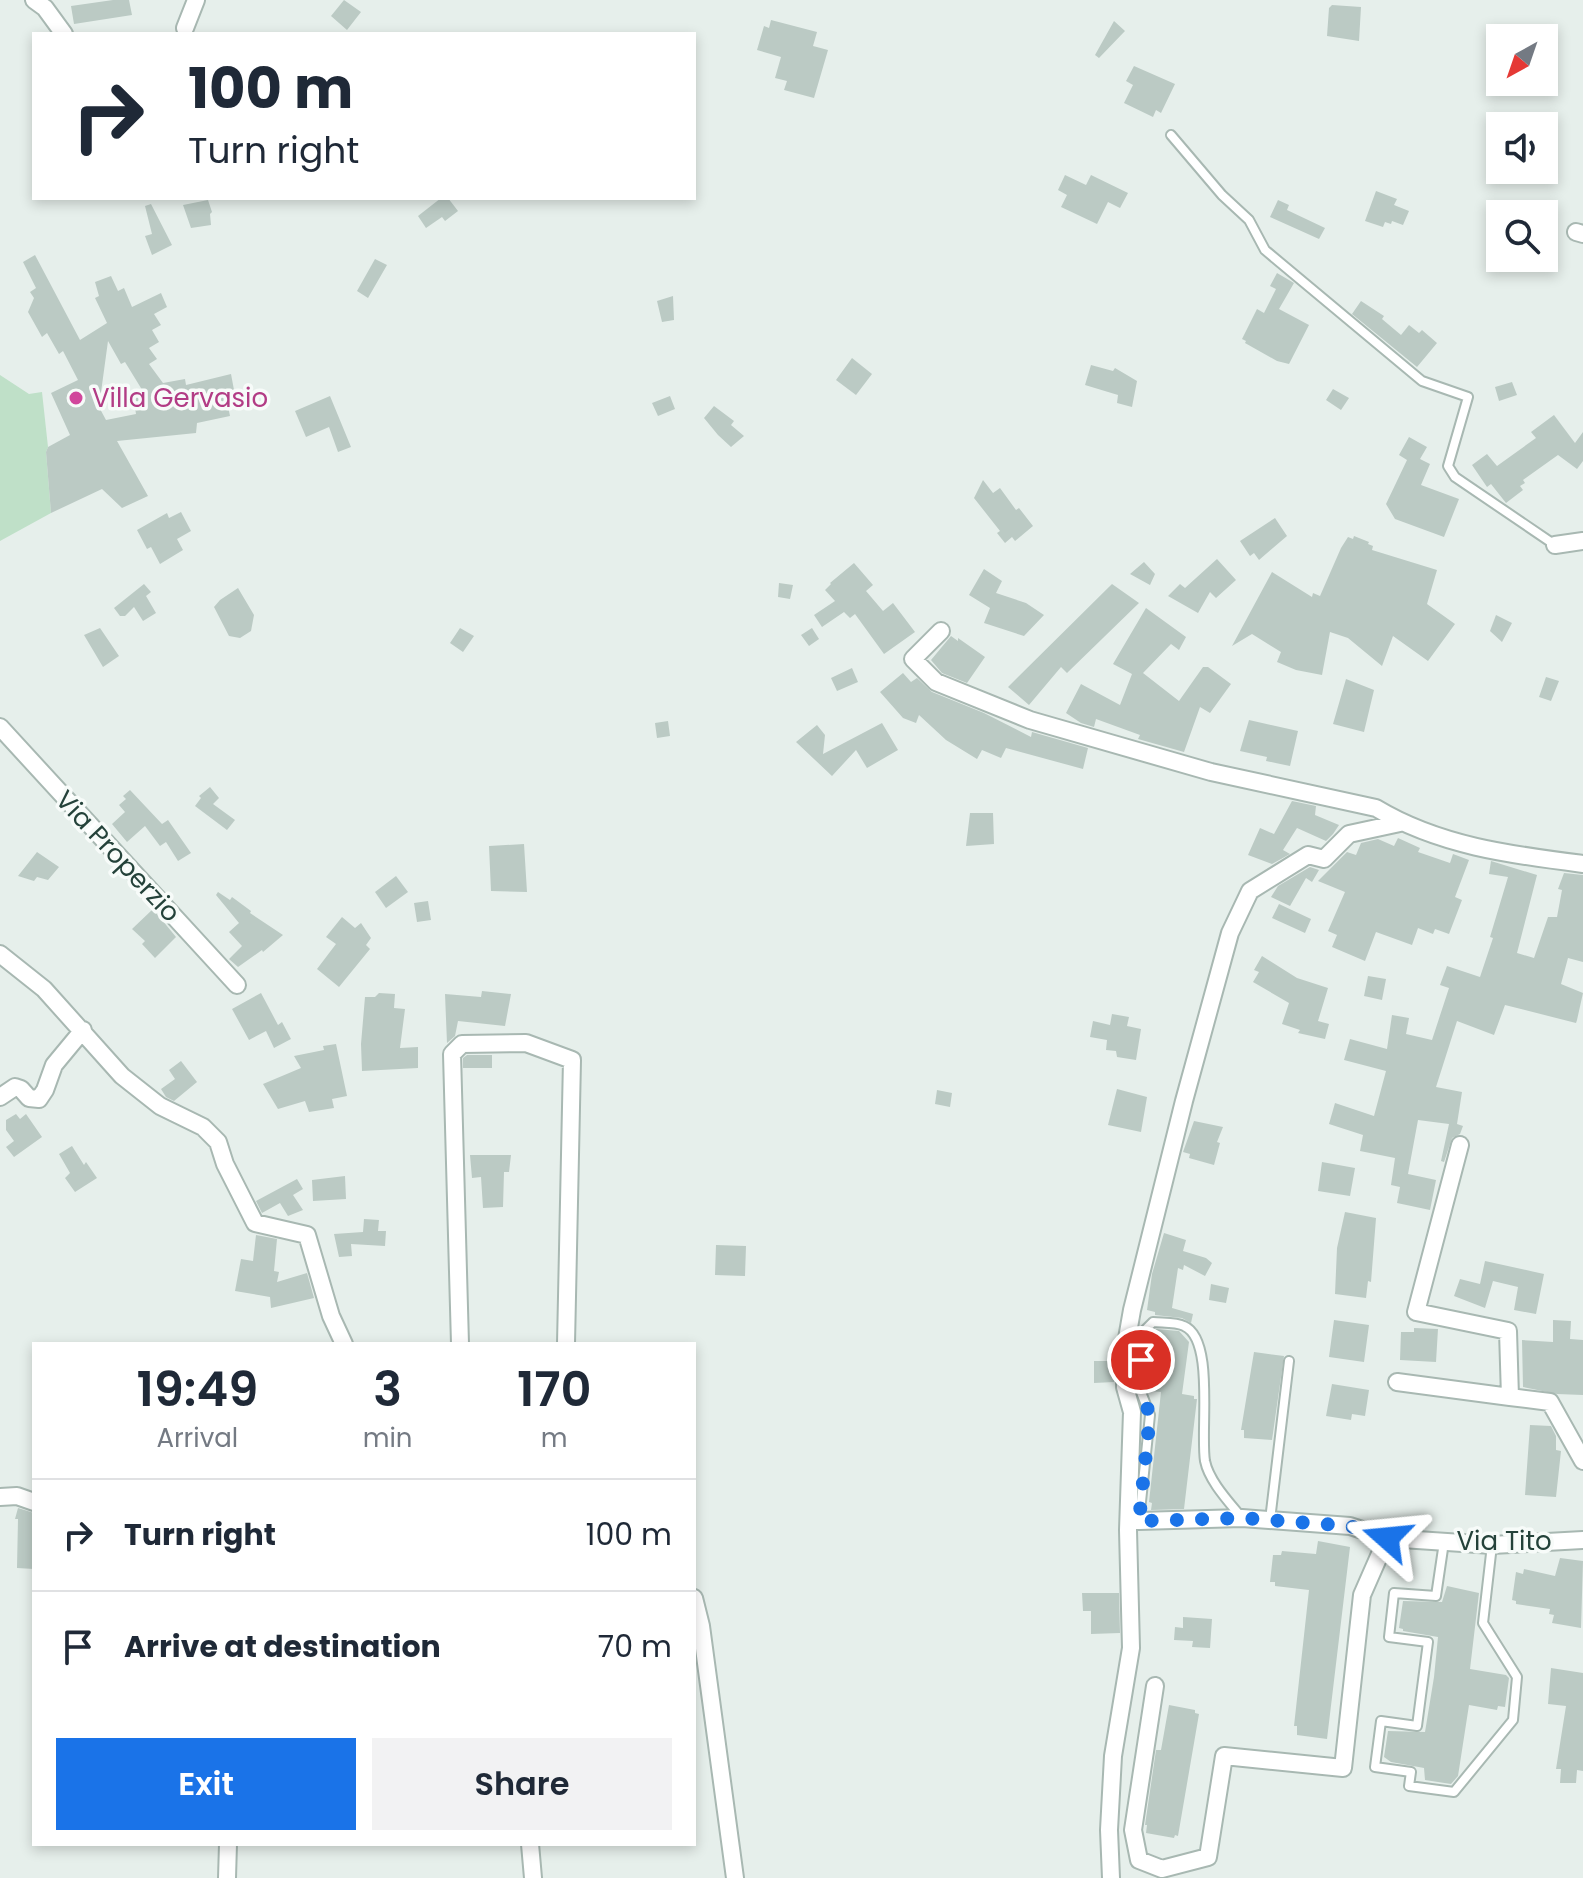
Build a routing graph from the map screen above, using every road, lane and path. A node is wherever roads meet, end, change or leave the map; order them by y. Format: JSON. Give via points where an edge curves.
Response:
{"nodes":[{"id":1,"x":34,"y":0,"type":"edge"},
{"id":2,"x":196,"y":0,"type":"edge"},
{"id":3,"x":185,"y":28,"type":"dead end"},
{"id":4,"x":63,"y":32,"type":"edge"},
{"id":5,"x":1171,"y":135,"type":"dead end"},
{"id":6,"x":1583,"y":541,"type":"edge"},
{"id":7,"x":1555,"y":545,"type":"joint"},
{"id":8,"x":941,"y":631,"type":"dead end"},
{"id":9,"x":0,"y":727,"type":"edge"},
{"id":10,"x":1400,"y":823,"type":"junction"},
{"id":11,"x":1583,"y":864,"type":"edge"},
{"id":12,"x":0,"y":954,"type":"edge"},
{"id":13,"x":237,"y":985,"type":"dead end"},
{"id":14,"x":83,"y":1030,"type":"junction"},
{"id":15,"x":0,"y":1097,"type":"edge"},
{"id":16,"x":1460,"y":1145,"type":"dead end"},
{"id":17,"x":343,"y":1342,"type":"edge"},
{"id":18,"x":460,"y":1342,"type":"edge"},
{"id":19,"x":566,"y":1342,"type":"edge"},
{"id":20,"x":1289,"y":1361,"type":"dead end"},
{"id":21,"x":1397,"y":1382,"type":"dead end"},
{"id":22,"x":1510,"y":1397,"type":"junction"},
{"id":23,"x":1583,"y":1461,"type":"edge"},
{"id":24,"x":0,"y":1497,"type":"edge"},
{"id":25,"x":32,"y":1501,"type":"edge"},
{"id":26,"x":1242,"y":1518,"type":"junction"},
{"id":27,"x":1139,"y":1521,"type":"joint"},
{"id":28,"x":1270,"y":1521,"type":"junction"},
{"id":29,"x":1387,"y":1538,"type":"junction"},
{"id":30,"x":1583,"y":1540,"type":"edge"},
{"id":31,"x":1444,"y":1542,"type":"junction"},
{"id":32,"x":1492,"y":1545,"type":"junction"},
{"id":33,"x":696,"y":1606,"type":"edge"},
{"id":34,"x":1155,"y":1686,"type":"dead end"},
{"id":35,"x":228,"y":1846,"type":"edge"},
{"id":36,"x":530,"y":1846,"type":"edge"},
{"id":37,"x":227,"y":1878,"type":"edge"},
{"id":38,"x":533,"y":1878,"type":"edge"},
{"id":39,"x":735,"y":1878,"type":"edge"},
{"id":40,"x":1111,"y":1878,"type":"edge"}],
"edges":[{"from":1,"to":4,"type":"street"},
{"from":2,"to":3,"type":"street"},
{"from":5,"to":7,"type":"lane","via":[[1249,220],[1265,250],[1422,381],[1468,397],[1448,466],[1455,477]]},
{"from":6,"to":7,"type":"street"},
{"from":8,"to":10,"type":"street","via":[[913,659],[936,682],[1092,739],[1376,808]]},
{"from":9,"to":13,"type":"street","name":"Via Properzio"},
{"from":10,"to":11,"type":"street","via":[[1489,852]]},
{"from":10,"to":40,"type":"street","via":[[1349,834],[1324,859],[1308,855],[1250,891],[1230,933],[1125,1350],[1125,1387],[1132,1412],[1131,1648],[1113,1756]]},
{"from":12,"to":14,"type":"street"},
{"from":14,"to":15,"type":"street","via":[[54,1065],[39,1099],[15,1087]]},
{"from":14,"to":17,"type":"street","via":[[122,1076],[218,1142],[255,1223],[307,1235]]},
{"from":16,"to":22,"type":"street","via":[[1416,1312],[1508,1331]]},
{"from":18,"to":19,"type":"street","via":[[452,1054],[462,1044],[526,1043],[572,1060]]},
{"from":20,"to":28,"type":"lane"},
{"from":21,"to":22,"type":"street"},
{"from":22,"to":23,"type":"street","via":[[1550,1402]]},
{"from":24,"to":25,"type":"street"},
{"from":26,"to":27,"type":"street","name":"Via Tito"},
{"from":26,"to":27,"type":"lane","via":[[1205,1464],[1202,1352],[1194,1334],[1183,1326],[1153,1322],[1143,1332],[1139,1387],[1150,1415]]},
{"from":26,"to":28,"type":"street","name":"Via Tito"},
{"from":28,"to":29,"type":"street","name":"Via Tito","via":[[1350,1526]]},
{"from":29,"to":31,"type":"street","name":"Via Tito"},
{"from":29,"to":34,"type":"street","via":[[1362,1595],[1343,1768],[1224,1756],[1208,1857],[1162,1869],[1139,1860],[1133,1830]]},
{"from":30,"to":32,"type":"street","name":"Via Tito"},
{"from":31,"to":32,"type":"street","name":"Via Tito"},
{"from":31,"to":32,"type":"lane","via":[[1436,1596],[1394,1593],[1389,1637],[1428,1642],[1417,1726],[1381,1721],[1375,1767],[1411,1772],[1409,1786],[1454,1792],[1513,1720],[1517,1677],[1483,1623]]},
{"from":33,"to":39,"type":"street"},
{"from":35,"to":37,"type":"street"},
{"from":36,"to":38,"type":"street"}]}
